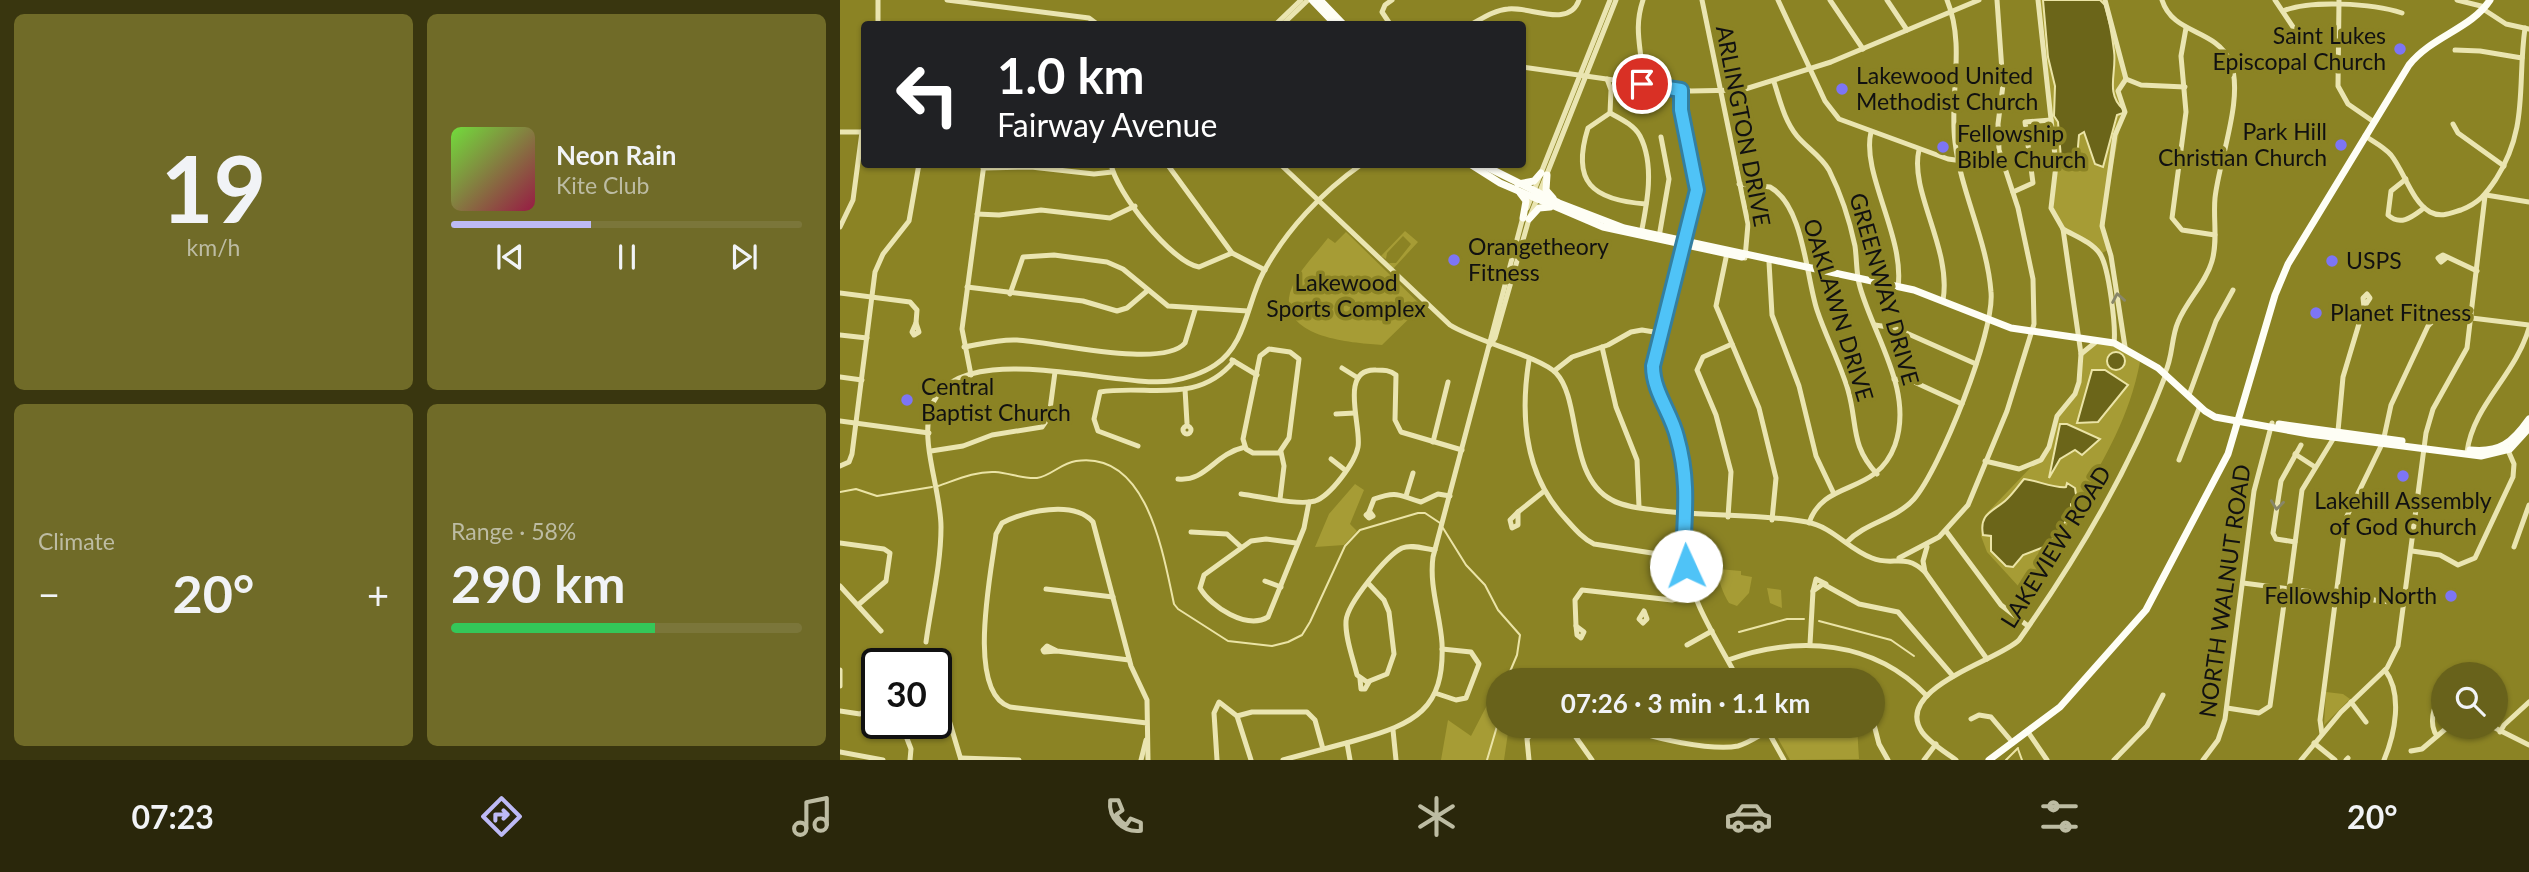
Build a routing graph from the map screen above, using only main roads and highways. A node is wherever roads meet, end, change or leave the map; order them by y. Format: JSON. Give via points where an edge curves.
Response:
{"nodes":[{"id":1,"x":1310,"y":0,"type":"edge"},
{"id":2,"x":1320,"y":0,"type":"edge"},
{"id":3,"x":2486,"y":5,"type":"edge"},
{"id":4,"x":1332,"y":21,"type":"edge"},
{"id":5,"x":1340,"y":21,"type":"edge"},
{"id":6,"x":1478,"y":168,"type":"edge"},
{"id":7,"x":1487,"y":168,"type":"edge"},
{"id":8,"x":1514,"y":186,"type":"junction"},
{"id":9,"x":1556,"y":203,"type":"junction"},
{"id":10,"x":1746,"y":256,"type":"junction"},
{"id":11,"x":1792,"y":265,"type":"junction"},
{"id":12,"x":2529,"y":419,"type":"edge"},
{"id":13,"x":2239,"y":421,"type":"junction"},
{"id":14,"x":2529,"y":428,"type":"edge"},
{"id":15,"x":2507,"y":448,"type":"junction"},
{"id":16,"x":1989,"y":760,"type":"edge"}],
"edges":[{"from":1,"to":4,"type":"main road"},
{"from":2,"to":5,"type":"main road"},
{"from":3,"to":13,"type":"main road","via":[[2420,53],[2365,136],[2283,275]]},
{"from":6,"to":8,"type":"main road"},
{"from":7,"to":8,"type":"main road"},
{"from":8,"to":9,"type":"main road"},
{"from":8,"to":9,"type":"main road","via":[[1544,174],[1546,190]]},
{"from":8,"to":9,"type":"main road","via":[[1526,200],[1526,218]]},
{"from":9,"to":10,"type":"main road","via":[[1641,234]]},
{"from":10,"to":11,"type":"main road"},
{"from":10,"to":11,"type":"main road"},
{"from":11,"to":13,"type":"main road","via":[[1898,287],[1943,300],[1989,321],[2114,342],[2166,373],[2215,417]]},
{"from":12,"to":15,"type":"main road"},
{"from":13,"to":15,"type":"main road","via":[[2485,456]]},
{"from":13,"to":16,"type":"main road","via":[[2210,489],[2143,615],[2063,704]]},
{"from":14,"to":15,"type":"main road"}]}
